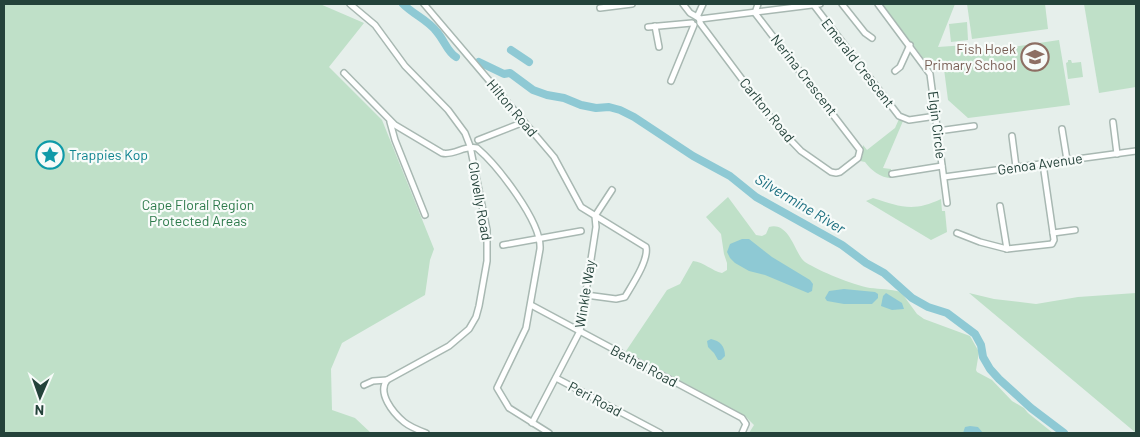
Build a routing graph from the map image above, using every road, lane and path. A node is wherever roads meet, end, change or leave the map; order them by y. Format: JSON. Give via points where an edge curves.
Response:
{"nodes":[{"id":1,"x":350,"y":4,"type":"edge"},
{"id":2,"x":424,"y":4,"type":"edge"},
{"id":3,"x":632,"y":4,"type":"edge"},
{"id":4,"x":683,"y":4,"type":"edge"},
{"id":5,"x":704,"y":4,"type":"edge"},
{"id":6,"x":758,"y":4,"type":"edge"},
{"id":7,"x":813,"y":4,"type":"edge"},
{"id":8,"x":820,"y":4,"type":"edge"},
{"id":9,"x":842,"y":4,"type":"edge"},
{"id":10,"x":878,"y":4,"type":"edge"},
{"id":11,"x":600,"y":8,"type":"dead end"},
{"id":12,"x":755,"y":13,"type":"junction"},
{"id":13,"x":697,"y":20,"type":"junction"},
{"id":14,"x":655,"y":26,"type":"junction"},
{"id":15,"x":648,"y":27,"type":"dead end"},
{"id":16,"x":872,"y":38,"type":"dead end"},
{"id":17,"x":910,"y":45,"type":"junction"},
{"id":18,"x":659,"y":47,"type":"dead end"},
{"id":19,"x":895,"y":71,"type":"dead end"},
{"id":20,"x":344,"y":73,"type":"dead end"},
{"id":21,"x":671,"y":81,"type":"dead end"},
{"id":22,"x":936,"y":116,"type":"junction"},
{"id":23,"x":390,"y":120,"type":"junction"},
{"id":24,"x":524,"y":122,"type":"junction"},
{"id":25,"x":1113,"y":122,"type":"dead end"},
{"id":26,"x":974,"y":126,"type":"dead end"},
{"id":27,"x":1062,"y":129,"type":"dead end"},
{"id":28,"x":938,"y":131,"type":"junction"},
{"id":29,"x":1012,"y":136,"type":"dead end"},
{"id":30,"x":478,"y":140,"type":"dead end"},
{"id":31,"x":470,"y":146,"type":"junction"},
{"id":32,"x":858,"y":146,"type":"joint"},
{"id":33,"x":1136,"y":151,"type":"edge"},
{"id":34,"x":1117,"y":154,"type":"junction"},
{"id":35,"x":1067,"y":160,"type":"junction"},
{"id":36,"x":1043,"y":164,"type":"junction"},
{"id":37,"x":942,"y":166,"type":"junction"},
{"id":38,"x":1016,"y":167,"type":"junction"},
{"id":39,"x":892,"y":174,"type":"dead end"},
{"id":40,"x":944,"y":177,"type":"junction"},
{"id":41,"x":612,"y":190,"type":"dead end"},
{"id":42,"x":947,"y":203,"type":"dead end"},
{"id":43,"x":1000,"y":206,"type":"dead end"},
{"id":44,"x":425,"y":215,"type":"dead end"},
{"id":45,"x":594,"y":216,"type":"junction"},
{"id":46,"x":1075,"y":230,"type":"dead end"},
{"id":47,"x":582,"y":231,"type":"dead end"},
{"id":48,"x":957,"y":232,"type":"dead end"},
{"id":49,"x":1053,"y":233,"type":"junction"},
{"id":50,"x":539,"y":239,"type":"junction"},
{"id":51,"x":503,"y":245,"type":"dead end"},
{"id":52,"x":1007,"y":249,"type":"junction"},
{"id":53,"x":586,"y":295,"type":"junction"},
{"id":54,"x":531,"y":306,"type":"junction"},
{"id":55,"x":580,"y":331,"type":"junction"},
{"id":56,"x":556,"y":378,"type":"junction"},
{"id":57,"x":387,"y":380,"type":"junction"},
{"id":58,"x":364,"y":385,"type":"dead end"},
{"id":59,"x":532,"y":423,"type":"junction"},
{"id":60,"x":426,"y":433,"type":"edge"},
{"id":61,"x":549,"y":433,"type":"edge"},
{"id":62,"x":660,"y":433,"type":"edge"},
{"id":63,"x":742,"y":433,"type":"edge"}],
"edges":[{"from":1,"to":31,"type":"street","name":"Clovelly Road","via":[[374,24],[405,66],[448,110],[465,133]]},
{"from":2,"to":24,"type":"street","name":"Hilton Road"},
{"from":3,"to":11,"type":"street"},
{"from":4,"to":13,"type":"street","name":"Carlton Road"},
{"from":5,"to":13,"type":"street"},
{"from":6,"to":12,"type":"street"},
{"from":7,"to":8,"type":"street"},
{"from":7,"to":12,"type":"street"},
{"from":7,"to":22,"type":"street","name":"Emerald Crescent","via":[[899,116],[909,120]]},
{"from":9,"to":16,"type":"street"},
{"from":10,"to":17,"type":"street","name":"Elgin Circle"},
{"from":12,"to":13,"type":"street"},
{"from":12,"to":32,"type":"street","name":"Nerina Crescent"},
{"from":13,"to":14,"type":"street"},
{"from":13,"to":21,"type":"street"},
{"from":13,"to":32,"type":"street","name":"Carlton Road","via":[[780,129],[805,154],[836,173],[858,158],[861,152]]},
{"from":14,"to":15,"type":"street"},
{"from":14,"to":18,"type":"street"},
{"from":17,"to":19,"type":"street"},
{"from":17,"to":22,"type":"street","name":"Elgin Circle","via":[[930,74]]},
{"from":20,"to":23,"type":"street"},
{"from":22,"to":28,"type":"street","name":"Elgin Circle"},
{"from":23,"to":31,"type":"street","via":[[442,153],[450,154]]},
{"from":23,"to":44,"type":"street"},
{"from":24,"to":30,"type":"street"},
{"from":24,"to":45,"type":"street","name":"Hilton Road","via":[[555,159],[578,203]]},
{"from":25,"to":34,"type":"street"},
{"from":26,"to":28,"type":"street"},
{"from":27,"to":35,"type":"street"},
{"from":28,"to":37,"type":"street","name":"Elgin Circle"},
{"from":29,"to":38,"type":"street"},
{"from":31,"to":50,"type":"street","via":[[482,152],[522,202]]},
{"from":31,"to":57,"type":"street","name":"Clovelly Road","via":[[488,249],[478,310],[469,329],[455,341]]},
{"from":33,"to":34,"type":"street","name":"Genoa Avenue"},
{"from":34,"to":35,"type":"street","name":"Genoa Avenue"},
{"from":35,"to":36,"type":"street","name":"Genoa Avenue"},
{"from":36,"to":38,"type":"street","name":"Genoa Avenue"},
{"from":36,"to":49,"type":"street"},
{"from":37,"to":39,"type":"street"},
{"from":37,"to":40,"type":"street","name":"Elgin Circle"},
{"from":38,"to":40,"type":"street","name":"Genoa Avenue"},
{"from":40,"to":42,"type":"street","name":"Elgin Circle"},
{"from":41,"to":45,"type":"street"},
{"from":43,"to":52,"type":"street"},
{"from":45,"to":53,"type":"street","name":"Winkle Way","via":[[596,228]]},
{"from":45,"to":53,"type":"street","name":"Hilton Road","via":[[643,244],[647,253],[625,296],[616,299]]},
{"from":46,"to":49,"type":"street"},
{"from":47,"to":50,"type":"street"},
{"from":48,"to":52,"type":"street"},
{"from":49,"to":52,"type":"street","via":[[1052,244]]},
{"from":50,"to":51,"type":"street"},
{"from":50,"to":54,"type":"street"},
{"from":53,"to":55,"type":"street","name":"Winkle Way"},
{"from":54,"to":55,"type":"street","name":"Bethel Road"},
{"from":54,"to":59,"type":"street","via":[[526,328],[497,388],[509,408]]},
{"from":55,"to":56,"type":"street","name":"Winkle Way"},
{"from":55,"to":63,"type":"street","name":"Bethel Road","via":[[742,418],[746,426]]},
{"from":56,"to":59,"type":"street","name":"Winkle Way"},
{"from":56,"to":62,"type":"street","name":"Peri Road"},
{"from":57,"to":58,"type":"street","name":"Clovelly Road"},
{"from":57,"to":60,"type":"street","via":[[384,393],[388,403],[403,422]]},
{"from":59,"to":61,"type":"street"}]}
